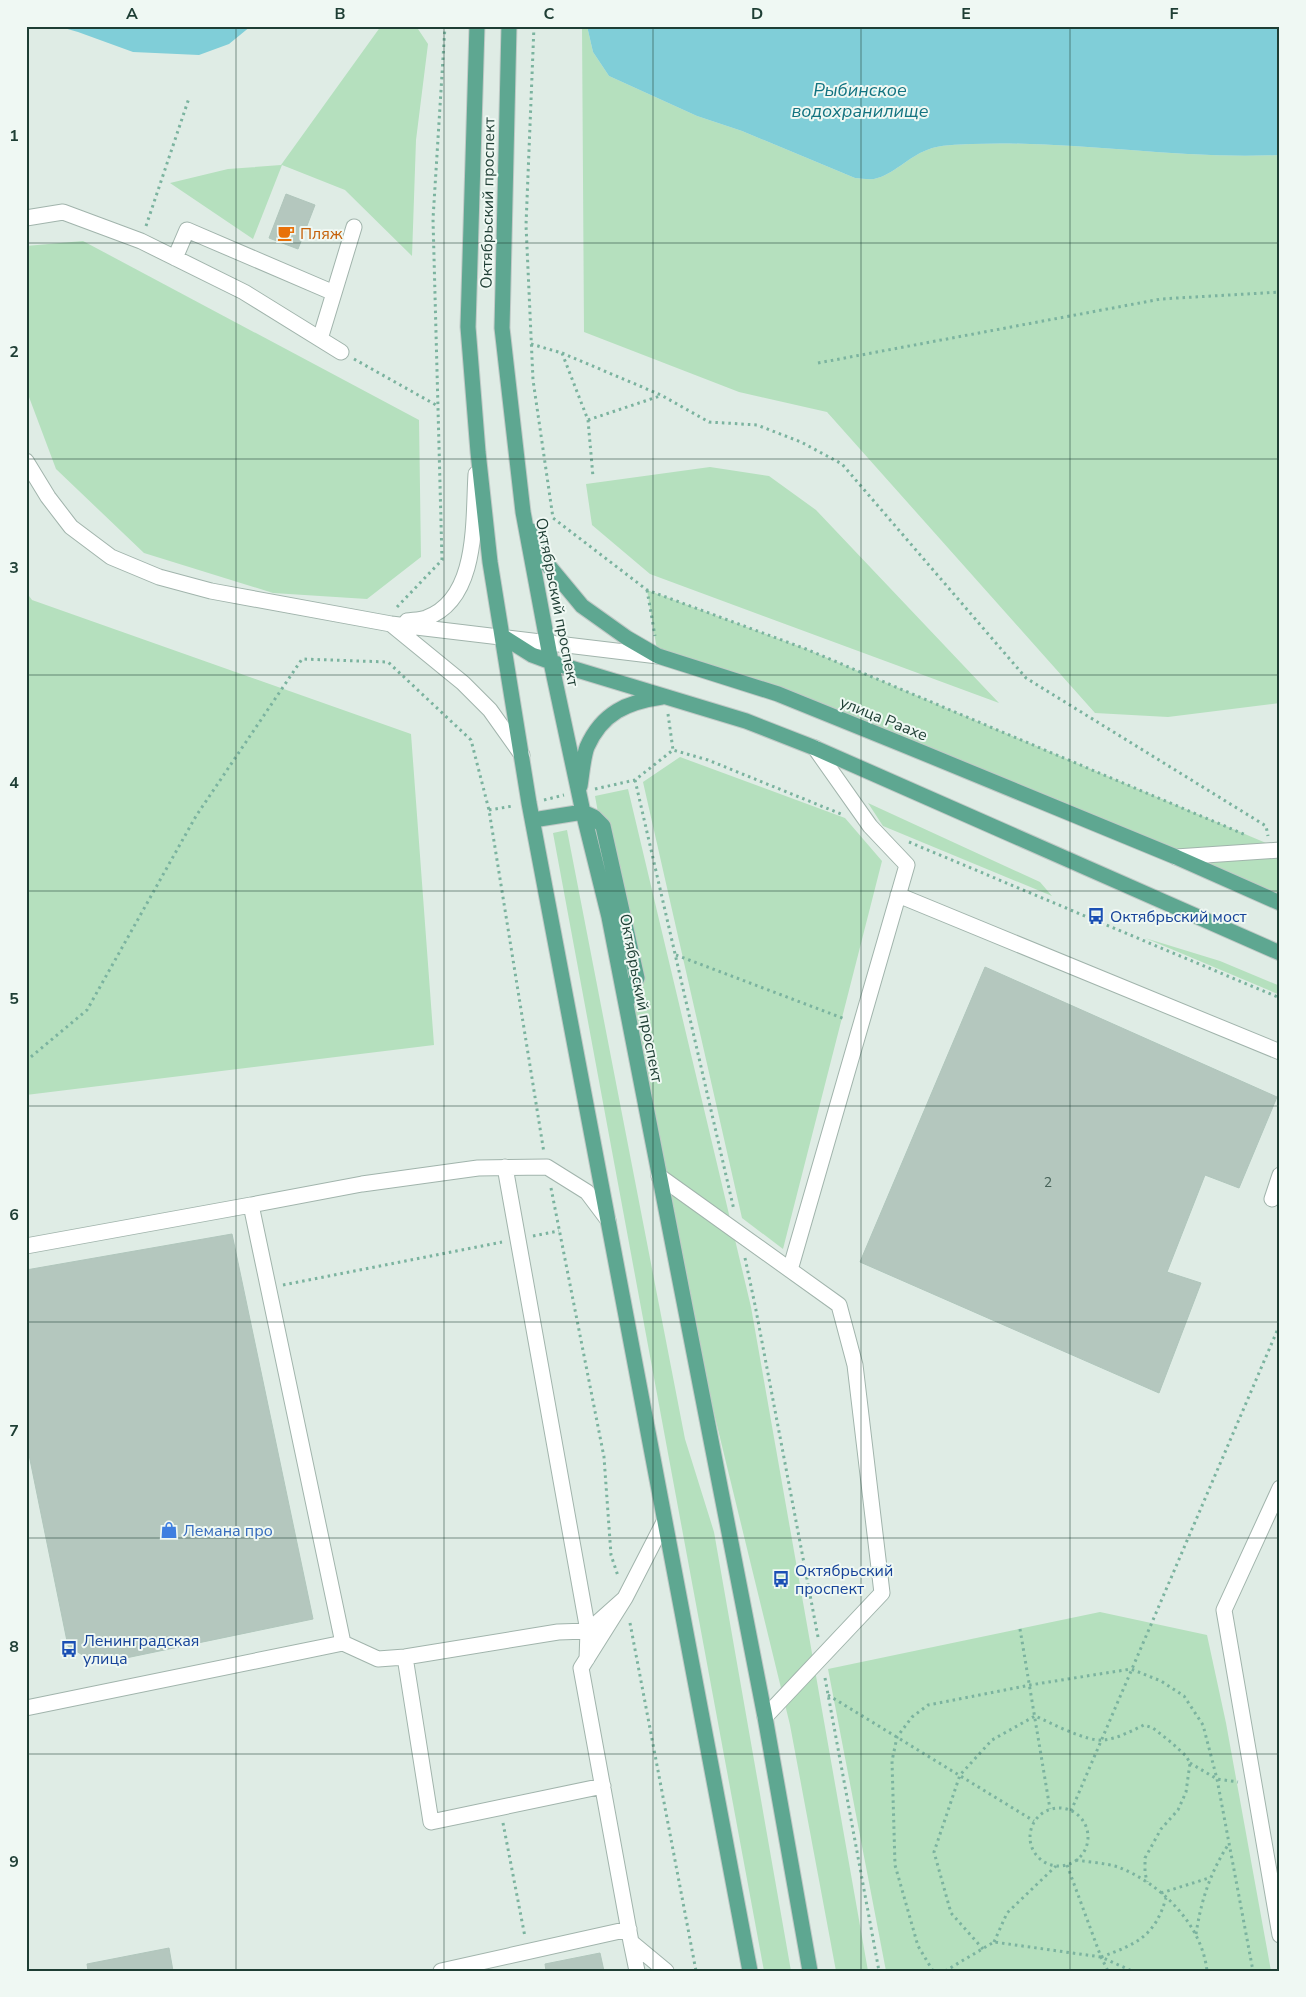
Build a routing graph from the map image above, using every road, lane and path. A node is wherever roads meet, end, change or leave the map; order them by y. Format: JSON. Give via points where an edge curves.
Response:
{"nodes":[{"id":1,"x":445,"y":26,"type":"edge"},
{"id":2,"x":477,"y":26,"type":"edge"},
{"id":3,"x":509,"y":26,"type":"edge"},
{"id":4,"x":534,"y":26,"type":"edge"},
{"id":5,"x":189,"y":98,"type":"dead end"},
{"id":6,"x":26,"y":218,"type":"edge"},
{"id":7,"x":354,"y":227,"type":"dead end"},
{"id":8,"x":141,"y":241,"type":"junction"},
{"id":9,"x":175,"y":258,"type":"junction"},
{"id":10,"x":1280,"y":292,"type":"edge"},
{"id":11,"x":334,"y":293,"type":"junction"},
{"id":12,"x":320,"y":339,"type":"junction"},
{"id":13,"x":531,"y":344,"type":"junction"},
{"id":14,"x":341,"y":352,"type":"joint"},
{"id":15,"x":562,"y":353,"type":"junction"},
{"id":16,"x":818,"y":363,"type":"dead end"},
{"id":17,"x":661,"y":395,"type":"junction"},
{"id":18,"x":436,"y":405,"type":"junction"},
{"id":19,"x":588,"y":420,"type":"junction"},
{"id":20,"x":478,"y":452,"type":"junction"},
{"id":21,"x":26,"y":461,"type":"edge"},
{"id":22,"x":593,"y":477,"type":"dead end"},
{"id":23,"x":523,"y":512,"type":"junction"},
{"id":24,"x":647,"y":590,"type":"junction"},
{"id":25,"x":392,"y":618,"type":"junction"},
{"id":26,"x":502,"y":636,"type":"junction"},
{"id":27,"x":547,"y":642,"type":"junction"},
{"id":28,"x":658,"y":656,"type":"junction"},
{"id":29,"x":551,"y":662,"type":"junction"},
{"id":30,"x":666,"y":697,"type":"junction"},
{"id":31,"x":815,"y":748,"type":"junction"},
{"id":32,"x":522,"y":755,"type":"junction"},
{"id":33,"x":578,"y":792,"type":"junction"},
{"id":34,"x":583,"y":812,"type":"junction"},
{"id":35,"x":844,"y":815,"type":"dead end"},
{"id":36,"x":533,"y":820,"type":"junction"},
{"id":37,"x":1252,"y":837,"type":"dead end"},
{"id":38,"x":907,"y":841,"type":"dead end"},
{"id":39,"x":1275,"y":847,"type":"edge"},
{"id":40,"x":1176,"y":857,"type":"junction"},
{"id":41,"x":898,"y":894,"type":"junction"},
{"id":42,"x":1280,"y":902,"type":"edge"},
{"id":43,"x":1280,"y":953,"type":"edge"},
{"id":44,"x":676,"y":955,"type":"junction"},
{"id":45,"x":1280,"y":998,"type":"edge"},
{"id":46,"x":860,"y":1024,"type":"junction"},
{"id":47,"x":1280,"y":1052,"type":"edge"},
{"id":48,"x":26,"y":1061,"type":"edge"},
{"id":49,"x":505,"y":1167,"type":"junction"},
{"id":50,"x":547,"y":1167,"type":"junction"},
{"id":51,"x":1280,"y":1175,"type":"edge"},
{"id":52,"x":659,"y":1176,"type":"junction"},
{"id":53,"x":1272,"y":1199,"type":"dead end"},
{"id":54,"x":251,"y":1205,"type":"junction"},
{"id":55,"x":608,"y":1220,"type":"junction"},
{"id":56,"x":559,"y":1231,"type":"junction"},
{"id":57,"x":740,"y":1234,"type":"junction"},
{"id":58,"x":518,"y":1239,"type":"junction"},
{"id":59,"x":26,"y":1246,"type":"edge"},
{"id":60,"x":790,"y":1270,"type":"junction"},
{"id":61,"x":268,"y":1288,"type":"junction"},
{"id":62,"x":1280,"y":1324,"type":"edge"},
{"id":63,"x":1280,"y":1488,"type":"edge"},
{"id":64,"x":664,"y":1522,"type":"junction"},
{"id":65,"x":625,"y":1598,"type":"junction"},
{"id":66,"x":1020,"y":1629,"type":"dead end"},
{"id":67,"x":588,"y":1631,"type":"junction"},
{"id":68,"x":343,"y":1643,"type":"junction"},
{"id":69,"x":405,"y":1657,"type":"junction"},
{"id":70,"x":822,"y":1658,"type":"junction"},
{"id":71,"x":587,"y":1659,"type":"junction"},
{"id":72,"x":1131,"y":1669,"type":"junction"},
{"id":73,"x":1030,"y":1684,"type":"junction"},
{"id":74,"x":828,"y":1695,"type":"junction"},
{"id":75,"x":26,"y":1708,"type":"edge"},
{"id":76,"x":1035,"y":1716,"type":"junction"},
{"id":77,"x":765,"y":1717,"type":"junction"},
{"id":78,"x":898,"y":1737,"type":"junction"},
{"id":79,"x":1100,"y":1741,"type":"junction"},
{"id":80,"x":1190,"y":1763,"type":"junction"},
{"id":81,"x":960,"y":1775,"type":"junction"},
{"id":82,"x":1217,"y":1779,"type":"junction"},
{"id":83,"x":1254,"y":1784,"type":"junction"},
{"id":84,"x":603,"y":1786,"type":"junction"},
{"id":85,"x":500,"y":1808,"type":"junction"},
{"id":86,"x":1050,"y":1809,"type":"junction"},
{"id":87,"x":1070,"y":1810,"type":"junction"},
{"id":88,"x":1034,"y":1821,"type":"junction"},
{"id":89,"x":1228,"y":1844,"type":"junction"},
{"id":90,"x":1076,"y":1860,"type":"junction"},
{"id":91,"x":1066,"y":1865,"type":"junction"},
{"id":92,"x":1056,"y":1866,"type":"junction"},
{"id":93,"x":1210,"y":1878,"type":"junction"},
{"id":94,"x":1147,"y":1882,"type":"junction"},
{"id":95,"x":1161,"y":1893,"type":"junction"},
{"id":96,"x":1166,"y":1898,"type":"junction"},
{"id":97,"x":630,"y":1935,"type":"junction"},
{"id":98,"x":1195,"y":1935,"type":"junction"},
{"id":99,"x":1280,"y":1935,"type":"edge"},
{"id":100,"x":994,"y":1942,"type":"junction"},
{"id":101,"x":983,"y":1949,"type":"junction"},
{"id":102,"x":528,"y":1952,"type":"junction"},
{"id":103,"x":1101,"y":1957,"type":"junction"},
{"id":104,"x":441,"y":1971,"type":"edge"},
{"id":105,"x":636,"y":1971,"type":"edge"},
{"id":106,"x":666,"y":1971,"type":"edge"},
{"id":107,"x":696,"y":1971,"type":"edge"},
{"id":108,"x":750,"y":1971,"type":"edge"},
{"id":109,"x":810,"y":1971,"type":"edge"},
{"id":110,"x":879,"y":1971,"type":"edge"},
{"id":111,"x":933,"y":1971,"type":"edge"},
{"id":112,"x":945,"y":1971,"type":"edge"},
{"id":113,"x":1108,"y":1971,"type":"edge"},
{"id":114,"x":1132,"y":1971,"type":"edge"},
{"id":115,"x":1207,"y":1971,"type":"edge"},
{"id":116,"x":1253,"y":1971,"type":"edge"}],
"edges":[{"from":1,"to":18,"type":"path","via":[[433,219]]},
{"from":2,"to":20,"type":"main road","name":"Октябрьский проспект","via":[[468,327]]},
{"from":3,"to":23,"type":"main road","name":"Октябрьский проспект","via":[[502,328]]},
{"from":4,"to":13,"type":"path","via":[[526,225]]},
{"from":5,"to":8,"type":"path"},
{"from":6,"to":8,"type":"street","via":[[63,212]]},
{"from":7,"to":11,"type":"street"},
{"from":8,"to":9,"type":"street"},
{"from":9,"to":11,"type":"street","via":[[187,230]]},
{"from":9,"to":12,"type":"street","via":[[244,292]]},
{"from":10,"to":16,"type":"path","via":[[1161,299]]},
{"from":11,"to":12,"type":"street"},
{"from":12,"to":14,"type":"street"},
{"from":13,"to":15,"type":"path"},
{"from":13,"to":24,"type":"path","via":[[533,380],[553,518]]},
{"from":14,"to":18,"type":"path"},
{"from":15,"to":17,"type":"path"},
{"from":15,"to":19,"type":"path"},
{"from":17,"to":19,"type":"path"},
{"from":17,"to":39,"type":"path","via":[[709,422],[757,425],[801,442],[842,464],[1026,678],[1266,826]]},
{"from":18,"to":25,"type":"path","via":[[442,560]]},
{"from":19,"to":22,"type":"path"},
{"from":20,"to":25,"type":"street","via":[[469,566],[461,586],[447,606],[426,618]]},
{"from":20,"to":26,"type":"main road","name":"Октябрьский проспект"},
{"from":21,"to":25,"type":"street","via":[[71,527],[111,557],[158,577],[211,592]]},
{"from":23,"to":27,"type":"main road","name":"Октябрьский проспект"},
{"from":23,"to":28,"type":"main road","name":"улица Раахе","via":[[548,566],[582,606]]},
{"from":24,"to":28,"type":"path"},
{"from":24,"to":37,"type":"path","via":[[806,648]]},
{"from":25,"to":26,"type":"street"},
{"from":25,"to":32,"type":"street","via":[[490,710]]},
{"from":26,"to":27,"type":"street"},
{"from":26,"to":29,"type":"main road","via":[[532,655]]},
{"from":26,"to":32,"type":"main road","name":"Октябрьский проспект"},
{"from":27,"to":28,"type":"street"},
{"from":27,"to":29,"type":"main road","name":"Октябрьский проспект"},
{"from":28,"to":40,"type":"main road","name":"улица Раахе","via":[[787,698]]},
{"from":29,"to":30,"type":"main road"},
{"from":29,"to":33,"type":"main road","name":"Октябрьский проспект"},
{"from":30,"to":31,"type":"main road","via":[[746,721]]},
{"from":30,"to":33,"type":"main road","via":[[641,700],[617,710],[600,725],[587,748]]},
{"from":31,"to":41,"type":"street","via":[[870,826],[907,865]]},
{"from":31,"to":43,"type":"main road"},
{"from":32,"to":36,"type":"main road","name":"Октябрьский проспект"},
{"from":33,"to":34,"type":"main road","name":"Октябрьский проспект"},
{"from":34,"to":36,"type":"main road"},
{"from":34,"to":52,"type":"main road","name":"Октябрьский проспект","via":[[603,826],[637,978],[626,1004]]},
{"from":35,"to":44,"type":"path","via":[[708,760],[673,750],[635,780]]},
{"from":36,"to":55,"type":"main road","name":"Октябрьский проспект"},
{"from":38,"to":45,"type":"path"},
{"from":39,"to":40,"type":"street"},
{"from":40,"to":42,"type":"main road","name":"улица Раахе"},
{"from":41,"to":46,"type":"street"},
{"from":41,"to":47,"type":"street"},
{"from":44,"to":46,"type":"path"},
{"from":44,"to":57,"type":"path"},
{"from":46,"to":60,"type":"street"},
{"from":48,"to":50,"type":"path","via":[[87,1010],[196,816],[302,659],[388,662],[472,740],[489,810]]},
{"from":49,"to":50,"type":"street"},
{"from":49,"to":54,"type":"street","via":[[362,1184]]},
{"from":49,"to":58,"type":"street"},
{"from":50,"to":55,"type":"street","via":[[587,1192]]},
{"from":50,"to":56,"type":"path"},
{"from":51,"to":53,"type":"street"},
{"from":52,"to":57,"type":"street"},
{"from":52,"to":77,"type":"main road","name":"Октябрьский проспект"},
{"from":54,"to":59,"type":"street"},
{"from":54,"to":61,"type":"street"},
{"from":55,"to":64,"type":"main road","name":"Октябрьский проспект"},
{"from":56,"to":58,"type":"path"},
{"from":56,"to":65,"type":"path","via":[[604,1457],[611,1555]]},
{"from":57,"to":60,"type":"street"},
{"from":57,"to":70,"type":"path"},
{"from":58,"to":61,"type":"path"},
{"from":58,"to":67,"type":"street"},
{"from":60,"to":70,"type":"street","via":[[839,1304],[855,1365],[882,1593]]},
{"from":61,"to":68,"type":"street"},
{"from":62,"to":72,"type":"path"},
{"from":63,"to":83,"type":"street","via":[[1224,1610]]},
{"from":64,"to":65,"type":"street"},
{"from":64,"to":108,"type":"main road","name":"Октябрьский проспект"},
{"from":65,"to":67,"type":"street"},
{"from":65,"to":71,"type":"street"},
{"from":65,"to":107,"type":"path"},
{"from":66,"to":73,"type":"path"},
{"from":67,"to":69,"type":"street","via":[[558,1632]]},
{"from":67,"to":71,"type":"street"},
{"from":68,"to":69,"type":"street","via":[[378,1659]]},
{"from":68,"to":75,"type":"street"},
{"from":69,"to":85,"type":"street","via":[[431,1822]]},
{"from":70,"to":74,"type":"path"},
{"from":70,"to":77,"type":"street"},
{"from":71,"to":84,"type":"street","via":[[581,1668]]},
{"from":72,"to":73,"type":"path"},
{"from":72,"to":79,"type":"path"},
{"from":72,"to":82,"type":"path","via":[[1161,1681],[1184,1696],[1203,1725]]},
{"from":73,"to":76,"type":"path"},
{"from":73,"to":78,"type":"path","via":[[928,1705],[912,1717]]},
{"from":74,"to":78,"type":"path"},
{"from":74,"to":110,"type":"path"},
{"from":76,"to":79,"type":"path"},
{"from":76,"to":81,"type":"path","via":[[992,1740]]},
{"from":76,"to":86,"type":"path"},
{"from":77,"to":109,"type":"main road","name":"Октябрьский проспект"},
{"from":78,"to":81,"type":"path"},
{"from":78,"to":111,"type":"path","via":[[892,1761],[895,1865],[918,1946]]},
{"from":79,"to":80,"type":"path","via":[[1144,1726],[1153,1728]]},
{"from":79,"to":87,"type":"path"},
{"from":80,"to":82,"type":"path"},
{"from":80,"to":94,"type":"path","via":[[1186,1792],[1178,1810],[1161,1829],[1145,1858]]},
{"from":81,"to":88,"type":"path"},
{"from":81,"to":101,"type":"path","via":[[934,1852],[951,1913]]},
{"from":82,"to":83,"type":"path"},
{"from":82,"to":89,"type":"path"},
{"from":83,"to":99,"type":"street"},
{"from":84,"to":85,"type":"street"},
{"from":84,"to":97,"type":"street"},
{"from":85,"to":102,"type":"path"},
{"from":86,"to":87,"type":"path"},
{"from":86,"to":88,"type":"path"},
{"from":87,"to":90,"type":"path","via":[[1085,1824],[1087,1834],[1087,1844]]},
{"from":88,"to":92,"type":"path","via":[[1030,1830],[1033,1850],[1038,1858]]},
{"from":89,"to":93,"type":"path"},
{"from":89,"to":116,"type":"path"},
{"from":90,"to":91,"type":"path"},
{"from":90,"to":94,"type":"path","via":[[1116,1867]]},
{"from":91,"to":92,"type":"path"},
{"from":91,"to":103,"type":"path"},
{"from":92,"to":100,"type":"path","via":[[1008,1913]]},
{"from":93,"to":95,"type":"path"},
{"from":93,"to":98,"type":"path","via":[[1200,1906]]},
{"from":94,"to":95,"type":"path"},
{"from":95,"to":96,"type":"path"},
{"from":96,"to":98,"type":"path"},
{"from":96,"to":103,"type":"path","via":[[1151,1931],[1122,1949]]},
{"from":97,"to":102,"type":"street"},
{"from":97,"to":105,"type":"street"},
{"from":97,"to":106,"type":"street"},
{"from":98,"to":115,"type":"path","via":[[1206,1960]]},
{"from":100,"to":101,"type":"path"},
{"from":100,"to":103,"type":"path"},
{"from":101,"to":112,"type":"path"},
{"from":102,"to":104,"type":"street"},
{"from":103,"to":113,"type":"path"},
{"from":103,"to":114,"type":"path"}]}
